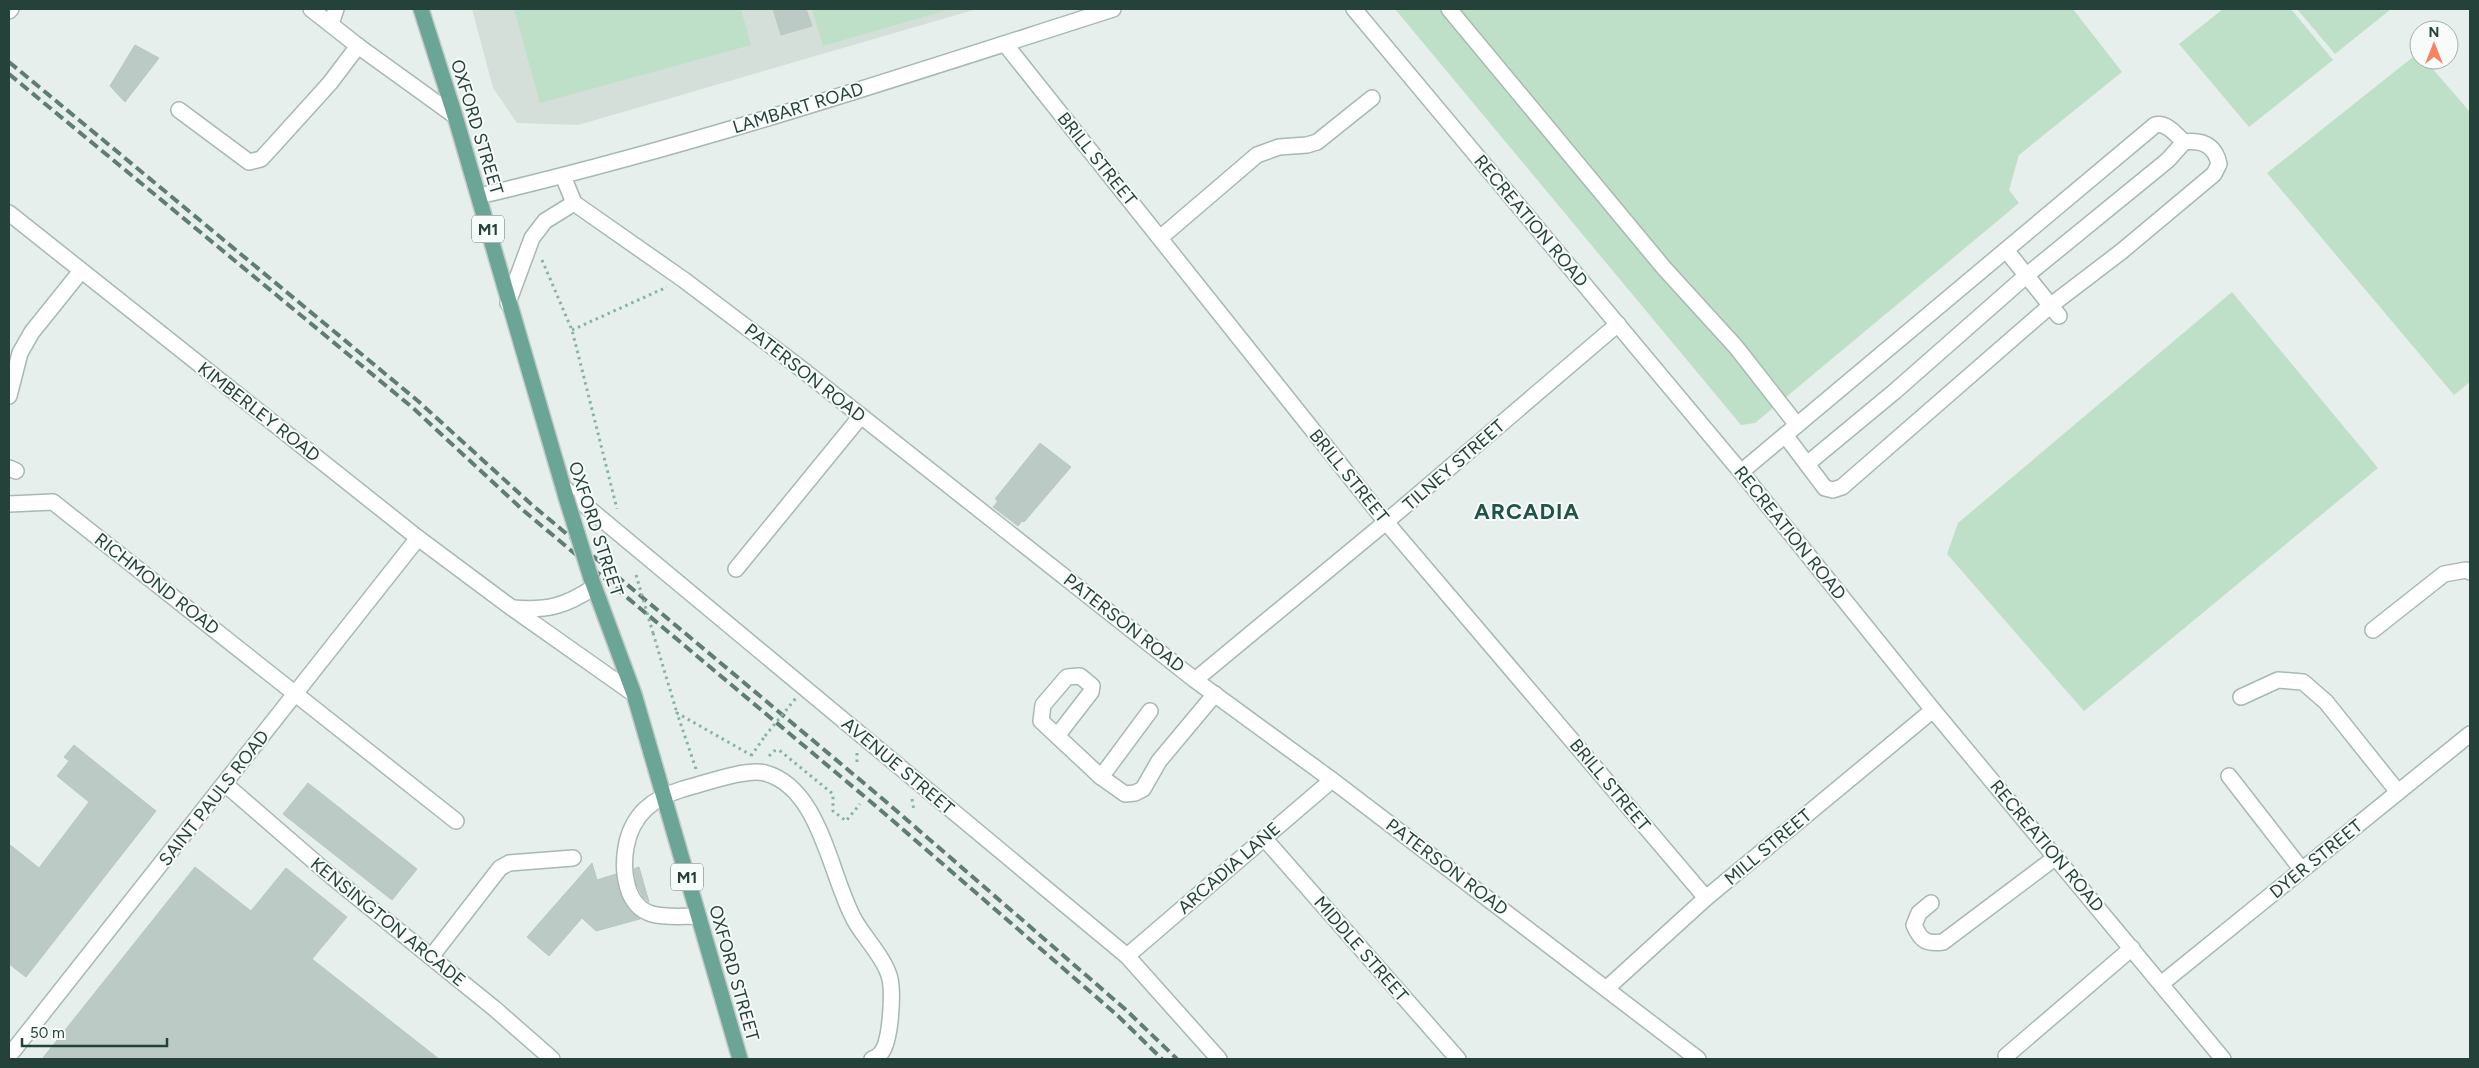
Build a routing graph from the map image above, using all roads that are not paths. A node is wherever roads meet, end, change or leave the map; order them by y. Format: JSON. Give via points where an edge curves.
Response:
{"nodes":[{"id":1,"x":311,"y":9,"type":"edge"},
{"id":2,"x":336,"y":9,"type":"edge"},
{"id":3,"x":421,"y":9,"type":"edge"},
{"id":4,"x":1113,"y":9,"type":"edge"},
{"id":5,"x":1354,"y":9,"type":"edge"},
{"id":6,"x":1449,"y":9,"type":"edge"},
{"id":7,"x":330,"y":24,"type":"junction"},
{"id":8,"x":1005,"y":44,"type":"junction"},
{"id":9,"x":358,"y":46,"type":"junction"},
{"id":10,"x":1372,"y":98,"type":"dead end"},
{"id":11,"x":179,"y":110,"type":"dead end"},
{"id":12,"x":455,"y":116,"type":"junction"},
{"id":13,"x":2184,"y":142,"type":"junction"},
{"id":14,"x":563,"y":176,"type":"junction"},
{"id":15,"x":478,"y":196,"type":"junction"},
{"id":16,"x":574,"y":202,"type":"junction"},
{"id":17,"x":9,"y":214,"type":"edge"},
{"id":18,"x":1160,"y":238,"type":"junction"},
{"id":19,"x":2006,"y":250,"type":"junction"},
{"id":20,"x":81,"y":271,"type":"junction"},
{"id":21,"x":2027,"y":275,"type":"junction"},
{"id":22,"x":508,"y":303,"type":"junction"},
{"id":23,"x":2054,"y":311,"type":"junction"},
{"id":24,"x":1618,"y":324,"type":"junction"},
{"id":25,"x":9,"y":396,"type":"edge"},
{"id":26,"x":862,"y":416,"type":"junction"},
{"id":27,"x":1791,"y":430,"type":"junction"},
{"id":28,"x":1807,"y":464,"type":"junction"},
{"id":29,"x":1741,"y":472,"type":"junction"},
{"id":30,"x":564,"y":492,"type":"junction"},
{"id":31,"x":9,"y":504,"type":"edge"},
{"id":32,"x":1386,"y":522,"type":"junction"},
{"id":33,"x":418,"y":538,"type":"junction"},
{"id":34,"x":736,"y":569,"type":"dead end"},
{"id":35,"x":2470,"y":572,"type":"edge"},
{"id":36,"x":593,"y":582,"type":"junction"},
{"id":37,"x":512,"y":608,"type":"junction"},
{"id":38,"x":2373,"y":630,"type":"dead end"},
{"id":39,"x":1196,"y":680,"type":"junction"},
{"id":40,"x":296,"y":694,"type":"junction"},
{"id":41,"x":634,"y":694,"type":"junction"},
{"id":42,"x":1215,"y":694,"type":"junction"},
{"id":43,"x":2241,"y":698,"type":"dead end"},
{"id":44,"x":1933,"y":710,"type":"junction"},
{"id":45,"x":1150,"y":711,"type":"dead end"},
{"id":46,"x":2470,"y":734,"type":"edge"},
{"id":47,"x":1057,"y":736,"type":"dead end"},
{"id":48,"x":2229,"y":776,"type":"dead end"},
{"id":49,"x":1101,"y":777,"type":"junction"},
{"id":50,"x":1332,"y":780,"type":"junction"},
{"id":51,"x":225,"y":784,"type":"junction"},
{"id":52,"x":2398,"y":792,"type":"junction"},
{"id":53,"x":663,"y":795,"type":"junction"},
{"id":54,"x":456,"y":821,"type":"dead end"},
{"id":55,"x":1264,"y":838,"type":"junction"},
{"id":56,"x":2056,"y":857,"type":"junction"},
{"id":57,"x":573,"y":858,"type":"dead end"},
{"id":58,"x":2302,"y":870,"type":"junction"},
{"id":59,"x":1706,"y":898,"type":"junction"},
{"id":60,"x":1931,"y":903,"type":"dead end"},
{"id":61,"x":698,"y":916,"type":"junction"},
{"id":62,"x":2132,"y":948,"type":"junction"},
{"id":63,"x":1127,"y":956,"type":"junction"},
{"id":64,"x":432,"y":957,"type":"junction"},
{"id":65,"x":2161,"y":984,"type":"junction"},
{"id":66,"x":1606,"y":989,"type":"junction"},
{"id":67,"x":9,"y":1056,"type":"edge"},
{"id":68,"x":2006,"y":1056,"type":"dead end"},
{"id":69,"x":552,"y":1059,"type":"edge"},
{"id":70,"x":740,"y":1059,"type":"edge"},
{"id":71,"x":872,"y":1059,"type":"edge"},
{"id":72,"x":1219,"y":1059,"type":"edge"},
{"id":73,"x":1458,"y":1059,"type":"edge"},
{"id":74,"x":1698,"y":1059,"type":"edge"},
{"id":75,"x":2223,"y":1059,"type":"edge"}],
"edges":[{"from":1,"to":7,"type":"street"},
{"from":2,"to":7,"type":"street"},
{"from":3,"to":12,"type":"main road","name":"OXFORD STREET","number":"M1"},
{"from":4,"to":8,"type":"street","name":"LAMBART ROAD"},
{"from":5,"to":24,"type":"street","name":"RECREATION ROAD"},
{"from":6,"to":27,"type":"street","via":[[1664,268],[1736,347]]},
{"from":7,"to":9,"type":"street"},
{"from":8,"to":14,"type":"street","name":"LAMBART ROAD","via":[[700,139]]},
{"from":8,"to":18,"type":"street","name":"BRILL STREET"},
{"from":9,"to":11,"type":"street","via":[[330,83],[254,163]]},
{"from":9,"to":12,"type":"street"},
{"from":10,"to":18,"type":"street","via":[[1317,142],[1279,147],[1257,155]]},
{"from":12,"to":15,"type":"main road","name":"OXFORD STREET","number":"M1"},
{"from":13,"to":19,"type":"street","via":[[2167,127],[2155,125]]},
{"from":13,"to":21,"type":"street","via":[[2168,160]]},
{"from":13,"to":23,"type":"street","via":[[2204,142],[2214,150],[2219,164],[2214,174]]},
{"from":14,"to":15,"type":"street","name":"LAMBART ROAD"},
{"from":14,"to":16,"type":"street"},
{"from":15,"to":22,"type":"main road","name":"OXFORD STREET","number":"M1"},
{"from":16,"to":22,"type":"street","via":[[545,221],[532,238]]},
{"from":16,"to":26,"type":"street","name":"PATERSON ROAD","via":[[684,280]]},
{"from":17,"to":20,"type":"street","name":"KIMBERLEY ROAD"},
{"from":18,"to":32,"type":"street","name":"BRILL STREET"},
{"from":19,"to":21,"type":"street"},
{"from":19,"to":27,"type":"street"},
{"from":20,"to":25,"type":"street","via":[[20,352]]},
{"from":20,"to":33,"type":"street","name":"KIMBERLEY ROAD"},
{"from":21,"to":23,"type":"street"},
{"from":21,"to":28,"type":"street"},
{"from":22,"to":30,"type":"main road","name":"OXFORD STREET","number":"M1"},
{"from":23,"to":28,"type":"street","via":[[1842,487],[1825,488]]},
{"from":24,"to":29,"type":"street","name":"RECREATION ROAD"},
{"from":24,"to":32,"type":"street","name":"TILNEY STREET"},
{"from":26,"to":34,"type":"street"},
{"from":26,"to":39,"type":"street","name":"PATERSON ROAD"},
{"from":27,"to":28,"type":"street"},
{"from":27,"to":29,"type":"street"},
{"from":29,"to":44,"type":"street","name":"RECREATION ROAD"},
{"from":30,"to":36,"type":"main road","name":"OXFORD STREET","number":"M1","bridge":true},
{"from":30,"to":63,"type":"street","name":"AVENUE STREET"},
{"from":31,"to":40,"type":"street","name":"RICHMOND ROAD","via":[[53,502]]},
{"from":32,"to":39,"type":"street","name":"TILNEY STREET"},
{"from":32,"to":59,"type":"street","name":"BRILL STREET"},
{"from":33,"to":37,"type":"street","name":"KIMBERLEY ROAD"},
{"from":33,"to":40,"type":"street","name":"SAINT PAULS ROAD"},
{"from":35,"to":38,"type":"street","via":[[2444,574]]},
{"from":36,"to":37,"type":"street","via":[[560,605],[539,610]]},
{"from":36,"to":41,"type":"main road","name":"OXFORD STREET","number":"M1"},
{"from":37,"to":41,"type":"street","name":"KIMBERLEY ROAD"},
{"from":39,"to":42,"type":"street","name":"PATERSON ROAD"},
{"from":40,"to":51,"type":"street","name":"SAINT PAULS ROAD"},
{"from":40,"to":54,"type":"street","name":"RICHMOND ROAD"},
{"from":41,"to":53,"type":"main road","name":"OXFORD STREET","number":"M1"},
{"from":42,"to":49,"type":"street","via":[[1159,761],[1143,789],[1125,794]]},
{"from":42,"to":50,"type":"street","name":"PATERSON ROAD"},
{"from":43,"to":52,"type":"street","via":[[2278,680],[2303,682],[2326,702]]},
{"from":44,"to":56,"type":"street","name":"RECREATION ROAD"},
{"from":44,"to":59,"type":"street","name":"MILL STREET"},
{"from":45,"to":49,"type":"street"},
{"from":46,"to":52,"type":"street","name":"DYER STREET"},
{"from":47,"to":49,"type":"street"},
{"from":48,"to":58,"type":"street"},
{"from":50,"to":55,"type":"street","name":"ARCADIA LANE"},
{"from":50,"to":66,"type":"street","name":"PATERSON ROAD"},
{"from":51,"to":64,"type":"street","name":"KENSINGTON ARCADE","via":[[331,876]]},
{"from":51,"to":67,"type":"street","name":"SAINT PAULS ROAD"},
{"from":52,"to":58,"type":"street","name":"DYER STREET"},
{"from":53,"to":61,"type":"main road","name":"OXFORD STREET","number":"M1"},
{"from":53,"to":61,"type":"street","via":[[633,823],[624,858],[626,882],[631,896],[644,911],[664,916]]},
{"from":53,"to":71,"type":"street","via":[[737,774],[764,773],[797,795],[813,818],[854,920],[890,978],[889,1028],[881,1053]]},
{"from":55,"to":63,"type":"street","name":"ARCADIA LANE"},
{"from":55,"to":73,"type":"street","name":"MIDDLE STREET"},
{"from":56,"to":60,"type":"street","via":[[1944,942],[1930,943],[1919,936],[1914,925],[1919,913]]},
{"from":56,"to":62,"type":"street","name":"RECREATION ROAD"},
{"from":57,"to":64,"type":"street","via":[[509,863],[500,868]]},
{"from":58,"to":65,"type":"street","name":"DYER STREET"},
{"from":59,"to":66,"type":"street","name":"MILL STREET"},
{"from":61,"to":70,"type":"main road","name":"OXFORD STREET","number":"M1"},
{"from":62,"to":65,"type":"street","name":"RECREATION ROAD"},
{"from":62,"to":68,"type":"street"},
{"from":63,"to":72,"type":"street","name":"AVENUE STREET"},
{"from":64,"to":69,"type":"street","name":"KENSINGTON ARCADE"},
{"from":65,"to":75,"type":"street","name":"RECREATION ROAD"},
{"from":66,"to":74,"type":"street","name":"PATERSON ROAD"}]}
